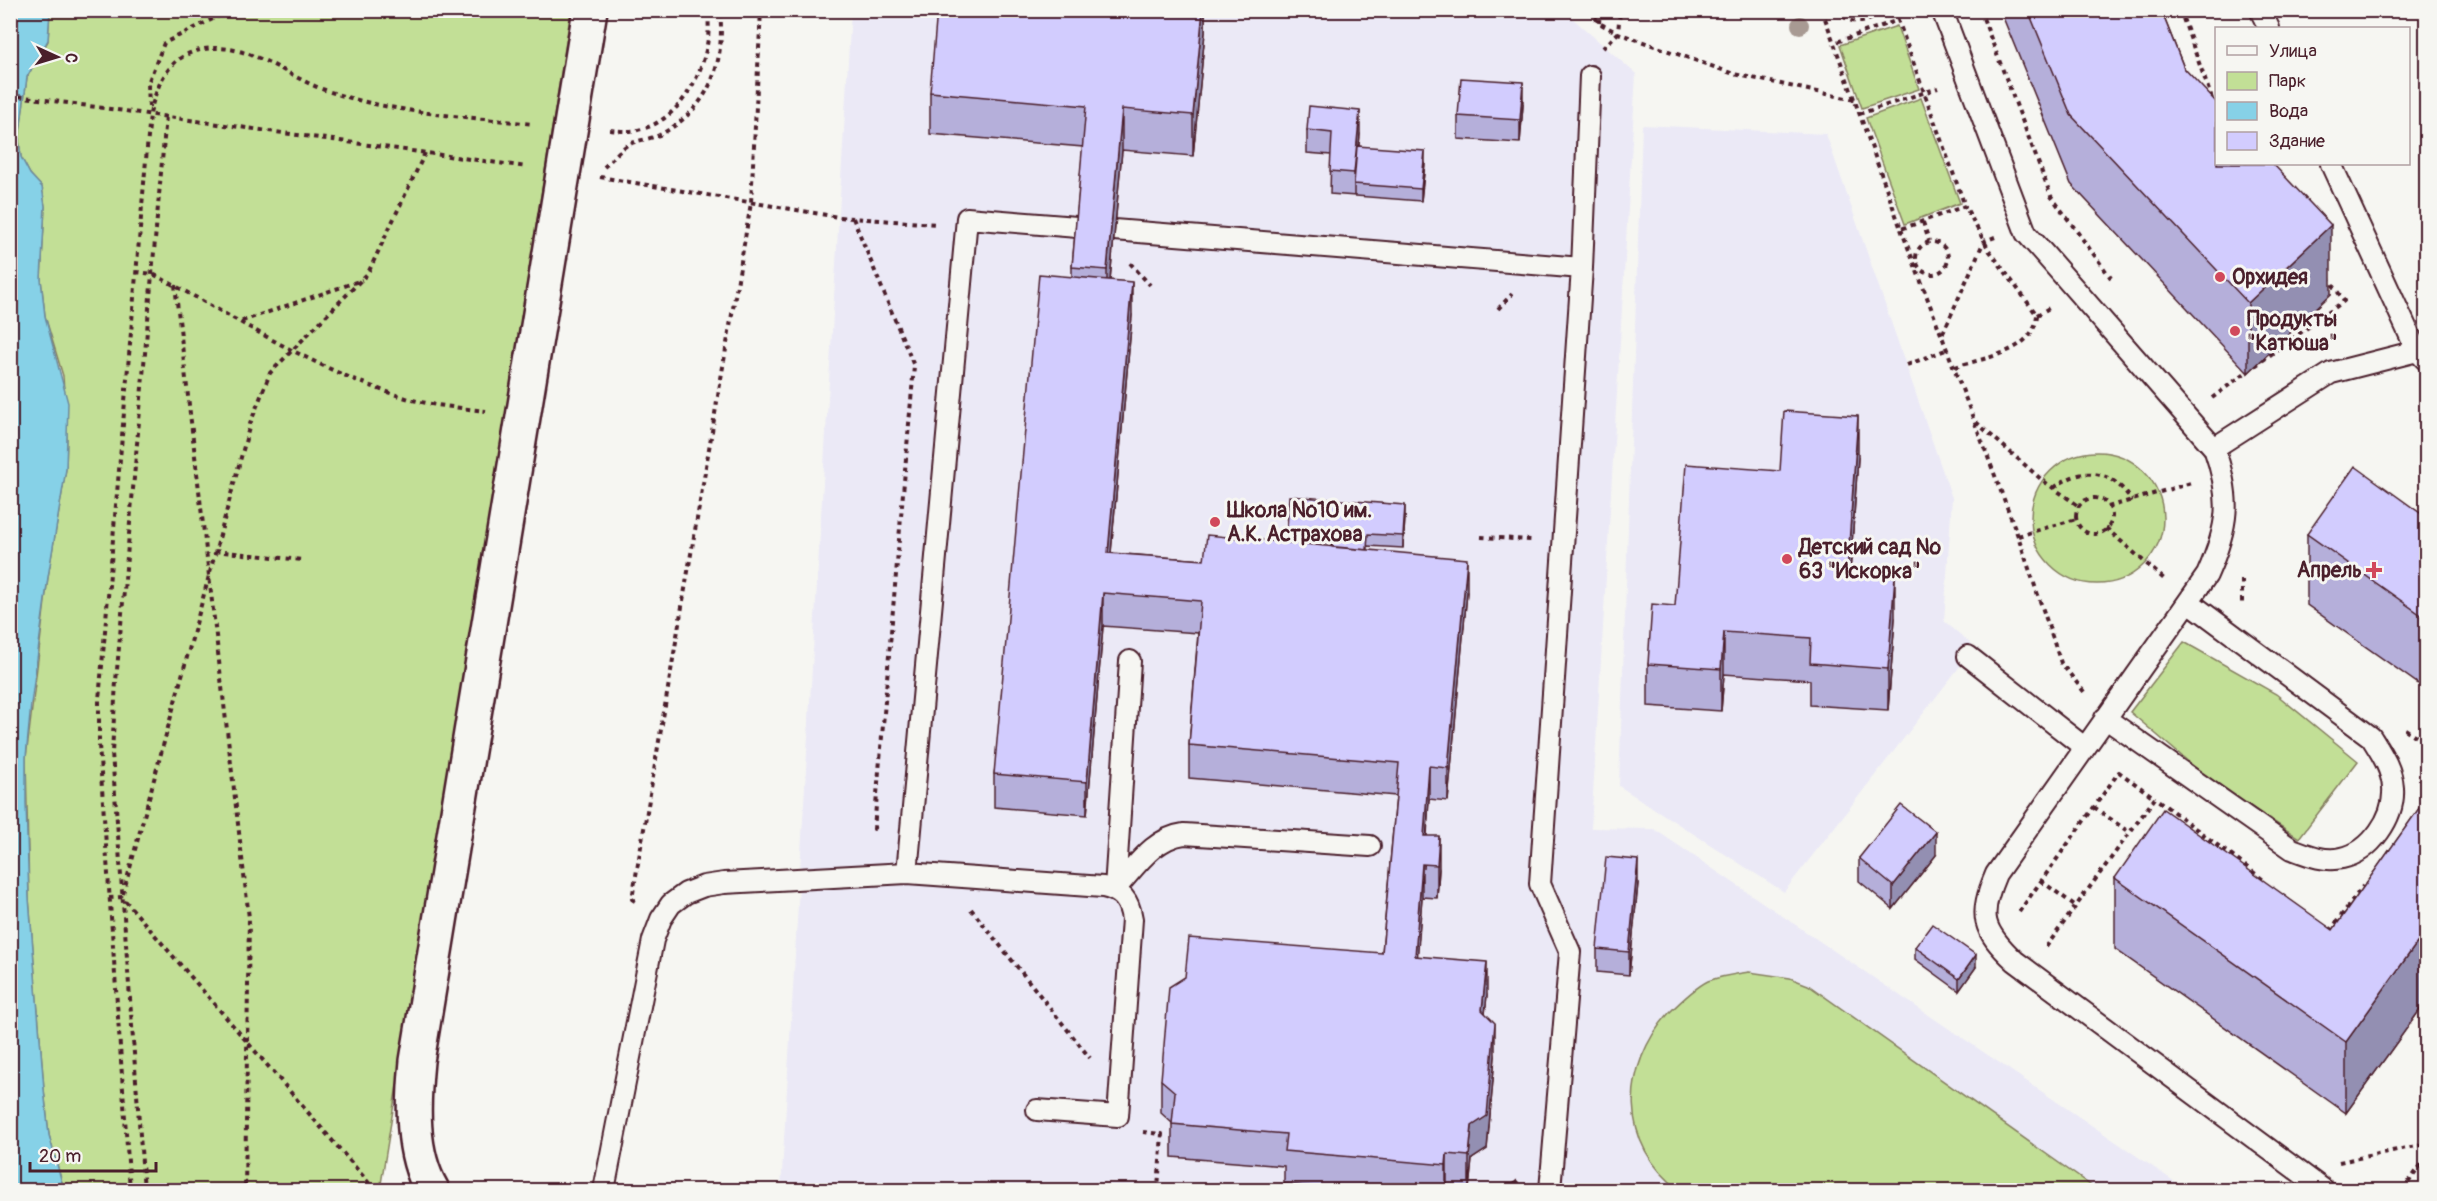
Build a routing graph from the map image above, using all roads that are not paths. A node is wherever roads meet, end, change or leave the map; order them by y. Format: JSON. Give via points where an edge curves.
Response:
{"nodes":[{"id":1,"x":590,"y":10,"type":"edge"},
{"id":2,"x":1942,"y":10,"type":"edge"},
{"id":3,"x":2260,"y":10,"type":"edge"},
{"id":4,"x":2268,"y":27,"type":"edge"},
{"id":5,"x":1590,"y":76,"type":"road end"},
{"id":6,"x":2331,"y":165,"type":"edge"},
{"id":7,"x":1582,"y":268,"type":"junction"},
{"id":8,"x":2423,"y":353,"type":"edge"},
{"id":9,"x":2214,"y":448,"type":"junction"},
{"id":10,"x":2189,"y":602,"type":"junction"},
{"id":11,"x":1968,"y":656,"type":"dead end"},
{"id":12,"x":1130,"y":661,"type":"dead end"},
{"id":13,"x":2105,"y":718,"type":"junction"},
{"id":14,"x":2084,"y":747,"type":"junction"},
{"id":15,"x":1370,"y":846,"type":"dead end"},
{"id":16,"x":907,"y":873,"type":"junction"},
{"id":17,"x":1114,"y":889,"type":"junction"},
{"id":18,"x":1037,"y":1110,"type":"dead end"},
{"id":19,"x":432,"y":1191,"type":"edge"},
{"id":20,"x":604,"y":1191,"type":"edge"},
{"id":21,"x":1550,"y":1191,"type":"edge"},
{"id":22,"x":2324,"y":1191,"type":"edge"}],
"edges":[{"from":1,"to":19,"type":"street","via":[[417,1061],[414,1125]]},
{"from":2,"to":9,"type":"lane","via":[[2026,233]]},
{"from":3,"to":4,"type":"lane"},
{"from":5,"to":7,"type":"lane"},
{"from":6,"to":8,"type":"lane"},
{"from":7,"to":16,"type":"lane","via":[[967,218]]},
{"from":7,"to":21,"type":"lane","via":[[1540,884],[1570,952]]},
{"from":8,"to":9,"type":"lane","via":[[2331,373]]},
{"from":9,"to":10,"type":"lane","via":[[2222,472],[2226,513],[2220,545]]},
{"from":10,"to":13,"type":"lane"},
{"from":10,"to":13,"type":"lane","via":[[2371,738],[2387,763],[2393,788],[2390,812],[2379,831],[2363,848],[2342,858],[2316,858],[2292,849]]},
{"from":11,"to":14,"type":"lane"},
{"from":12,"to":17,"type":"lane"},
{"from":13,"to":14,"type":"lane"},
{"from":14,"to":22,"type":"lane","via":[[1996,874],[1985,900],[1988,929],[2015,961]]},
{"from":15,"to":17,"type":"lane","via":[[1170,836],[1158,843]]},
{"from":16,"to":17,"type":"lane"},
{"from":16,"to":20,"type":"lane","via":[[724,882],[686,893],[671,904],[653,940]]},
{"from":17,"to":18,"type":"lane","via":[[1125,896],[1132,919],[1118,1116]]}]}
